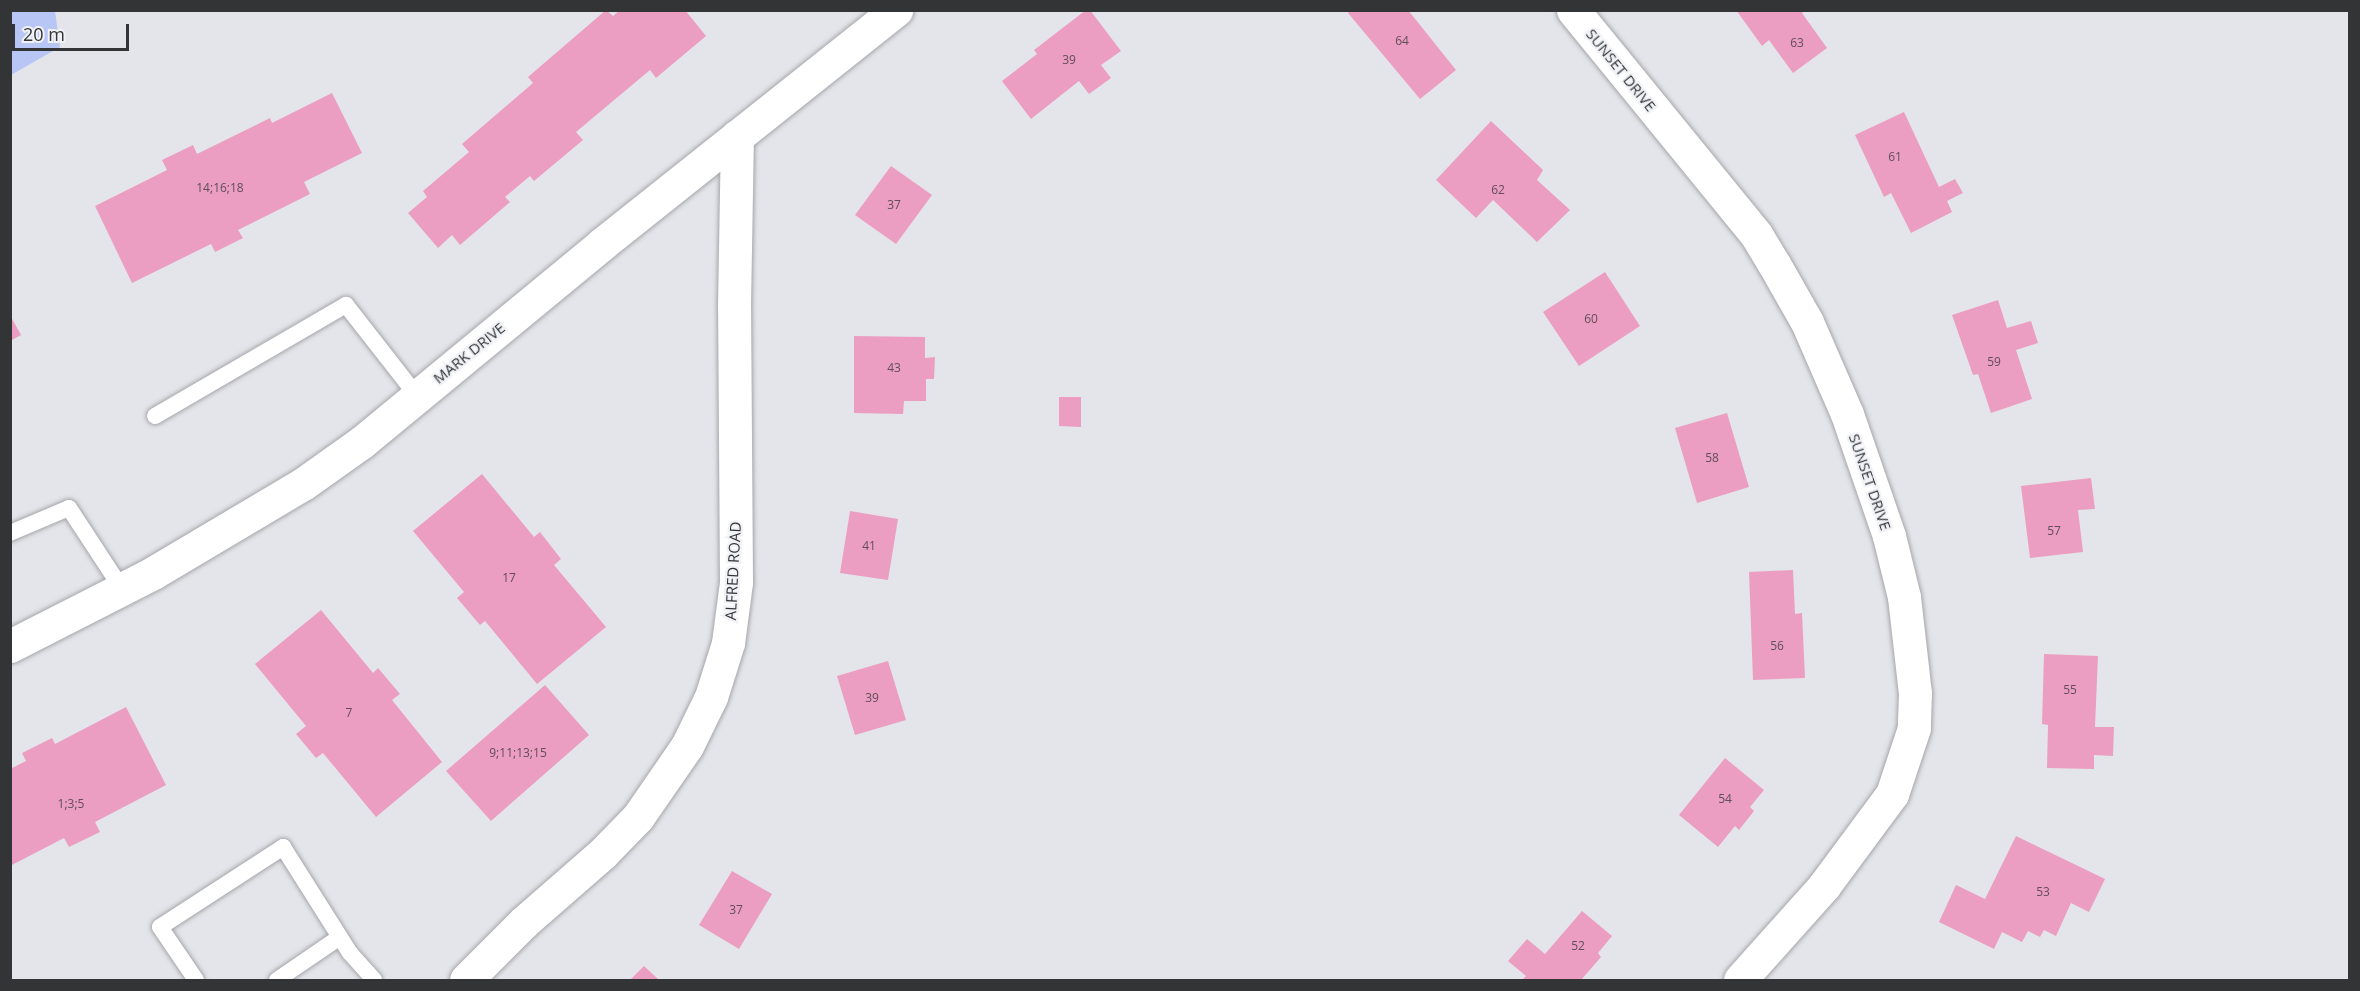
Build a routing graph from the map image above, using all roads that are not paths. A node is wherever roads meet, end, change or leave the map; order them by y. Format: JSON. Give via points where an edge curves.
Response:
{"nodes":[{"id":1,"x":896,"y":10,"type":"edge"},
{"id":2,"x":1573,"y":10,"type":"edge"},
{"id":3,"x":737,"y":136,"type":"junction"},
{"id":4,"x":417,"y":396,"type":"junction"},
{"id":5,"x":155,"y":416,"type":"dead end"},
{"id":6,"x":10,"y":533,"type":"edge"},
{"id":7,"x":122,"y":589,"type":"junction"},
{"id":8,"x":10,"y":646,"type":"edge"},
{"id":9,"x":340,"y":937,"type":"junction"},
{"id":10,"x":195,"y":981,"type":"edge"},
{"id":11,"x":277,"y":981,"type":"edge"},
{"id":12,"x":374,"y":981,"type":"edge"},
{"id":13,"x":465,"y":981,"type":"edge"},
{"id":14,"x":1740,"y":981,"type":"edge"}],
"edges":[{"from":1,"to":3,"type":"street","name":"MARK DRIVE"},
{"from":2,"to":14,"type":"street","name":"SUNSET DRIVE","via":[[1743,220],[1807,322],[1847,414],[1889,536],[1904,597],[1915,693],[1914,728],[1892,794],[1824,886]]},
{"from":3,"to":4,"type":"street","name":"MARK DRIVE"},
{"from":3,"to":13,"type":"street","name":"ALFRED ROAD","via":[[736,582],[729,643],[711,697],[687,746],[638,817]]},
{"from":4,"to":5,"type":"lane","via":[[346,304]]},
{"from":4,"to":7,"type":"street","name":"MARK DRIVE","via":[[303,484]]},
{"from":6,"to":7,"type":"lane","via":[[69,508]]},
{"from":7,"to":8,"type":"street","name":"MARK DRIVE"},
{"from":9,"to":10,"type":"lane","via":[[283,847],[160,927]]},
{"from":9,"to":11,"type":"lane"},
{"from":9,"to":12,"type":"lane"}]}
